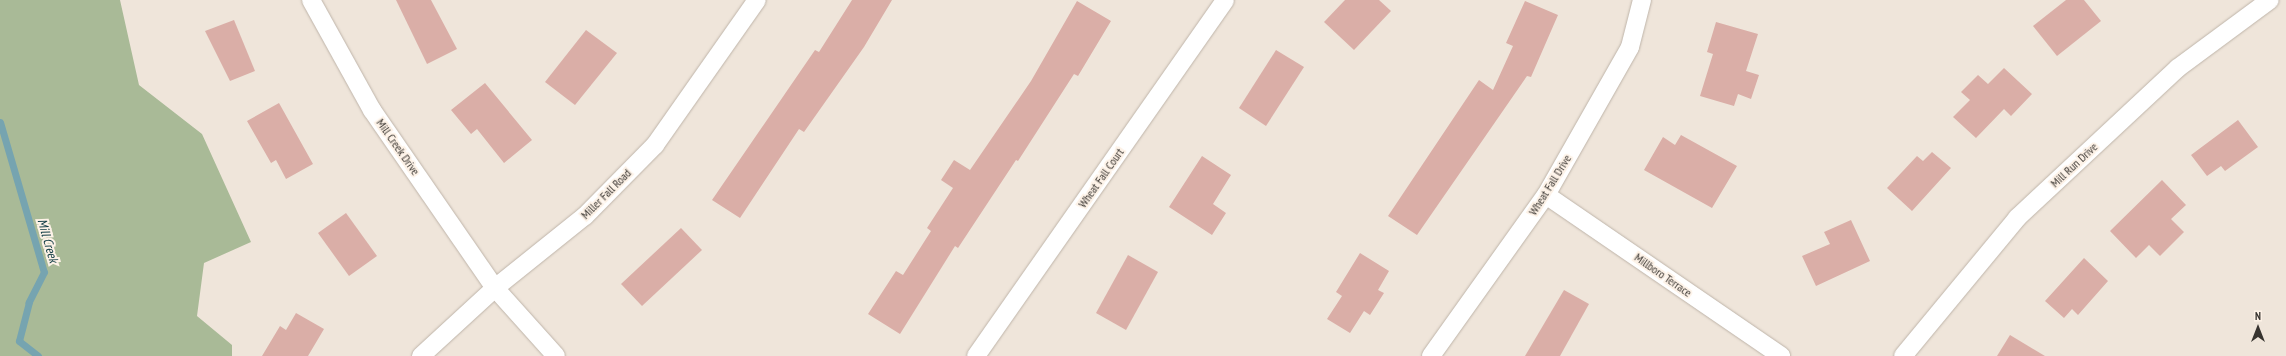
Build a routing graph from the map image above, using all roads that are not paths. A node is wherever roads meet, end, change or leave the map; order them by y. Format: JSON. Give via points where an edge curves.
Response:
{"nodes":[{"id":1,"x":311,"y":0,"type":"edge"},
{"id":2,"x":758,"y":0,"type":"edge"},
{"id":3,"x":1225,"y":0,"type":"edge"},
{"id":4,"x":1642,"y":0,"type":"edge"},
{"id":5,"x":2270,"y":0,"type":"edge"},
{"id":6,"x":1546,"y":195,"type":"junction"},
{"id":7,"x":495,"y":288,"type":"junction"},
{"id":8,"x":421,"y":356,"type":"edge"},
{"id":9,"x":556,"y":356,"type":"edge"},
{"id":10,"x":976,"y":356,"type":"edge"},
{"id":11,"x":1431,"y":356,"type":"edge"},
{"id":12,"x":1780,"y":356,"type":"edge"},
{"id":13,"x":1903,"y":356,"type":"edge"}],
"edges":[{"from":1,"to":7,"type":"street","name":"Mill Creek Drive","via":[[372,110]]},
{"from":2,"to":7,"type":"street","name":"Miller Fall Road","via":[[655,145],[585,216]]},
{"from":3,"to":10,"type":"street","name":"Wheat Fall Court"},
{"from":4,"to":6,"type":"street","name":"Wheat Fall Drive","via":[[1630,47]]},
{"from":5,"to":13,"type":"street","name":"Mill Run Drive","via":[[2178,68],[2017,218]]},
{"from":6,"to":11,"type":"street","name":"Wheat Fall Drive"},
{"from":6,"to":12,"type":"street","name":"Millboro Terrace"},
{"from":7,"to":8,"type":"street","name":"Miller Fall Road"},
{"from":7,"to":9,"type":"street"}]}
